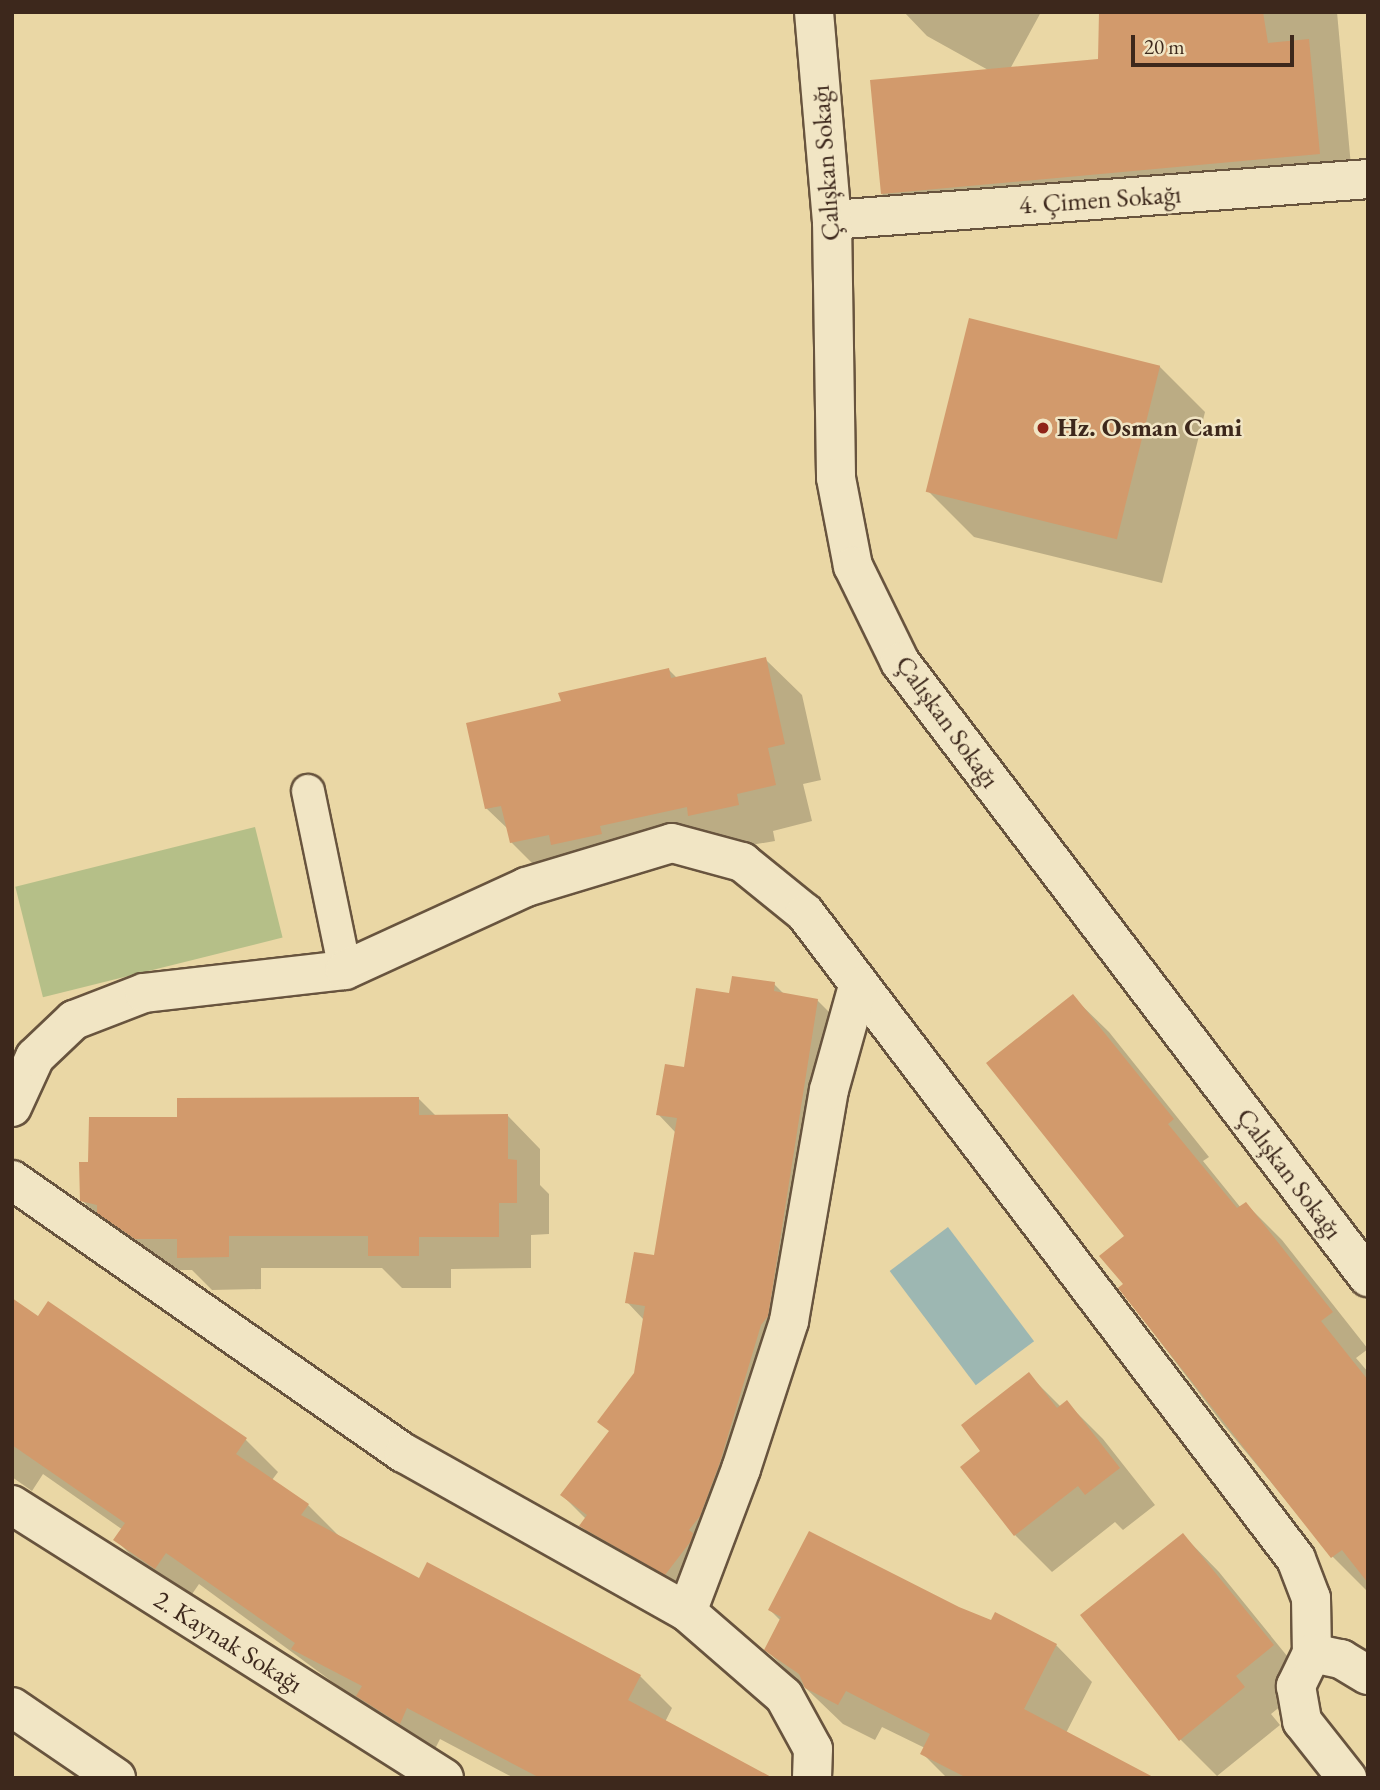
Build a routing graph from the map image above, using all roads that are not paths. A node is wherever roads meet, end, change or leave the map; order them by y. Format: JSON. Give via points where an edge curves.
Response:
{"nodes":[{"id":1,"x":814,"y":12,"type":"edge"},
{"id":2,"x":1368,"y":179,"type":"edge"},
{"id":3,"x":832,"y":220,"type":"junction"},
{"id":4,"x":308,"y":791,"type":"dead end"},
{"id":5,"x":345,"y":970,"type":"junction"},
{"id":6,"x":858,"y":986,"type":"junction"},
{"id":7,"x":12,"y":1107,"type":"edge"},
{"id":8,"x":12,"y":1180,"type":"edge"},
{"id":9,"x":1368,"y":1277,"type":"edge"},
{"id":10,"x":12,"y":1505,"type":"edge"},
{"id":11,"x":687,"y":1612,"type":"junction"},
{"id":12,"x":1312,"y":1653,"type":"junction"},
{"id":13,"x":1368,"y":1675,"type":"edge"},
{"id":14,"x":12,"y":1707,"type":"edge"},
{"id":15,"x":116,"y":1778,"type":"edge"},
{"id":16,"x":444,"y":1778,"type":"edge"},
{"id":17,"x":812,"y":1778,"type":"edge"},
{"id":18,"x":1347,"y":1778,"type":"edge"}],
"edges":[{"from":1,"to":3,"type":"street","name":"Çalışkan Sokağı"},
{"from":2,"to":3,"type":"street","name":"4. Çimen Sokağı"},
{"from":3,"to":9,"type":"street","name":"Çalışkan Sokağı","via":[[836,478],[853,566],[900,663]]},
{"from":4,"to":5,"type":"lane"},
{"from":5,"to":6,"type":"street","via":[[526,887],[672,843],[742,862],[806,913]]},
{"from":5,"to":7,"type":"street","via":[[144,993],[74,1020],[36,1058]]},
{"from":6,"to":11,"type":"street","via":[[829,1090],[789,1321],[741,1469]]},
{"from":6,"to":12,"type":"street","via":[[1296,1559],[1311,1598]]},
{"from":8,"to":11,"type":"street","via":[[404,1453]]},
{"from":10,"to":16,"type":"street","name":"2. Kaynak Sokağı"},
{"from":11,"to":17,"type":"street","via":[[784,1696],[813,1749]]},
{"from":12,"to":13,"type":"street","via":[[1340,1659]]},
{"from":12,"to":18,"type":"street","via":[[1296,1686],[1302,1721]]},
{"from":14,"to":15,"type":"street"}]}
